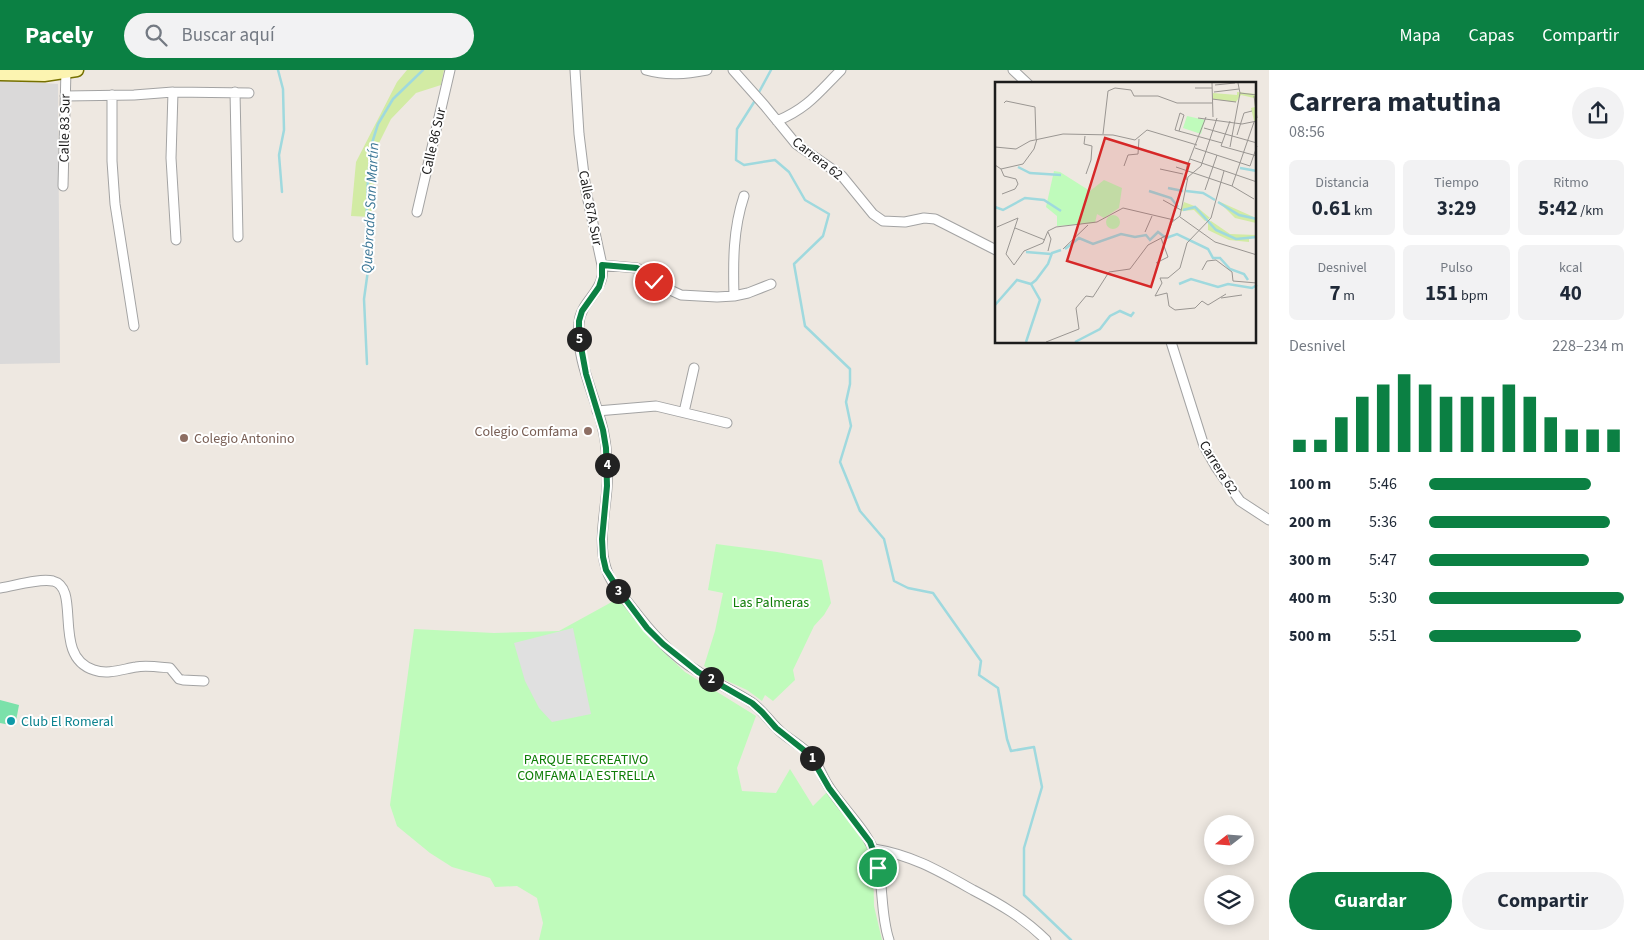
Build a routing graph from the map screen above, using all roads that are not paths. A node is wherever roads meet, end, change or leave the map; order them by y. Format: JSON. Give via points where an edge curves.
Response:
{"nodes":[{"id":1,"x":450,"y":70,"type":"edge"},
{"id":2,"x":575,"y":70,"type":"edge"},
{"id":3,"x":646,"y":70,"type":"edge"},
{"id":4,"x":706,"y":70,"type":"edge"},
{"id":5,"x":733,"y":70,"type":"edge"},
{"id":6,"x":842,"y":70,"type":"edge"},
{"id":7,"x":1013,"y":70,"type":"edge"},
{"id":8,"x":70,"y":71,"type":"edge"},
{"id":9,"x":0,"y":74,"type":"edge"},
{"id":10,"x":1026,"y":82,"type":"edge"},
{"id":11,"x":173,"y":92,"type":"junction"},
{"id":12,"x":235,"y":92,"type":"junction"},
{"id":13,"x":249,"y":93,"type":"dead end"},
{"id":14,"x":112,"y":95,"type":"junction"},
{"id":15,"x":65,"y":96,"type":"junction"},
{"id":16,"x":777,"y":121,"type":"junction"},
{"id":17,"x":63,"y":186,"type":"dead end"},
{"id":18,"x":744,"y":196,"type":"dead end"},
{"id":19,"x":417,"y":212,"type":"dead end"},
{"id":20,"x":238,"y":237,"type":"dead end"},
{"id":21,"x":176,"y":240,"type":"dead end"},
{"id":22,"x":995,"y":249,"type":"edge"},
{"id":23,"x":602,"y":265,"type":"junction"},
{"id":24,"x":771,"y":284,"type":"dead end"},
{"id":25,"x":734,"y":296,"type":"junction"},
{"id":26,"x":134,"y":326,"type":"dead end"},
{"id":27,"x":1172,"y":344,"type":"edge"},
{"id":28,"x":694,"y":368,"type":"dead end"},
{"id":29,"x":597,"y":411,"type":"junction"},
{"id":30,"x":684,"y":412,"type":"junction"},
{"id":31,"x":727,"y":423,"type":"dead end"},
{"id":32,"x":1269,"y":520,"type":"edge"},
{"id":33,"x":0,"y":588,"type":"edge"},
{"id":34,"x":204,"y":681,"type":"dead end"},
{"id":35,"x":874,"y":849,"type":"junction"},
{"id":36,"x":890,"y":940,"type":"edge"},
{"id":37,"x":1046,"y":940,"type":"edge"}],
"edges":[{"from":1,"to":19,"type":"street","name":"Calle 86 Sur"},
{"from":2,"to":23,"type":"street","name":"Calle 87A Sur","via":[[586,190]]},
{"from":3,"to":4,"type":"street","via":[[659,74]]},
{"from":5,"to":16,"type":"street","name":"Carrera 62"},
{"from":6,"to":16,"type":"street","via":[[810,103]]},
{"from":7,"to":10,"type":"street"},
{"from":8,"to":9,"type":"street","via":[[25,76]]},
{"from":8,"to":15,"type":"street","name":"Calle 83 Sur"},
{"from":11,"to":12,"type":"street"},
{"from":11,"to":14,"type":"street"},
{"from":11,"to":21,"type":"street","via":[[171,158]]},
{"from":12,"to":13,"type":"street"},
{"from":12,"to":20,"type":"street"},
{"from":14,"to":15,"type":"street"},
{"from":14,"to":26,"type":"street","via":[[115,204]]},
{"from":15,"to":17,"type":"street","name":"Calle 83 Sur"},
{"from":16,"to":22,"type":"street","name":"Carrera 62","via":[[796,144],[842,176],[873,214],[883,221],[935,219]]},
{"from":18,"to":25,"type":"street","via":[[734,237]]},
{"from":23,"to":25,"type":"street","via":[[637,268],[654,282],[681,295]]},
{"from":23,"to":29,"type":"street","name":"Calle 87A Sur","via":[[599,287],[579,321],[580,352]]},
{"from":24,"to":25,"type":"street"},
{"from":27,"to":32,"type":"street","name":"Carrera 62","via":[[1204,446],[1240,501]]},
{"from":28,"to":30,"type":"street"},
{"from":29,"to":30,"type":"street","via":[[645,406]]},
{"from":29,"to":35,"type":"street","name":"Calle 87A Sur","via":[[606,448],[603,557],[612,580],[647,628],[663,644],[698,672],[752,703],[776,728],[810,755],[829,788]]},
{"from":30,"to":31,"type":"street"},
{"from":33,"to":34,"type":"street","via":[[46,580],[60,585],[68,604],[71,648],[77,660],[89,668],[102,672],[138,666],[170,668],[179,679]]},
{"from":35,"to":36,"type":"street","name":"Calle 87A Sur","via":[[882,912]]},
{"from":35,"to":37,"type":"street","via":[[905,855],[938,870],[1012,912]]}]}
